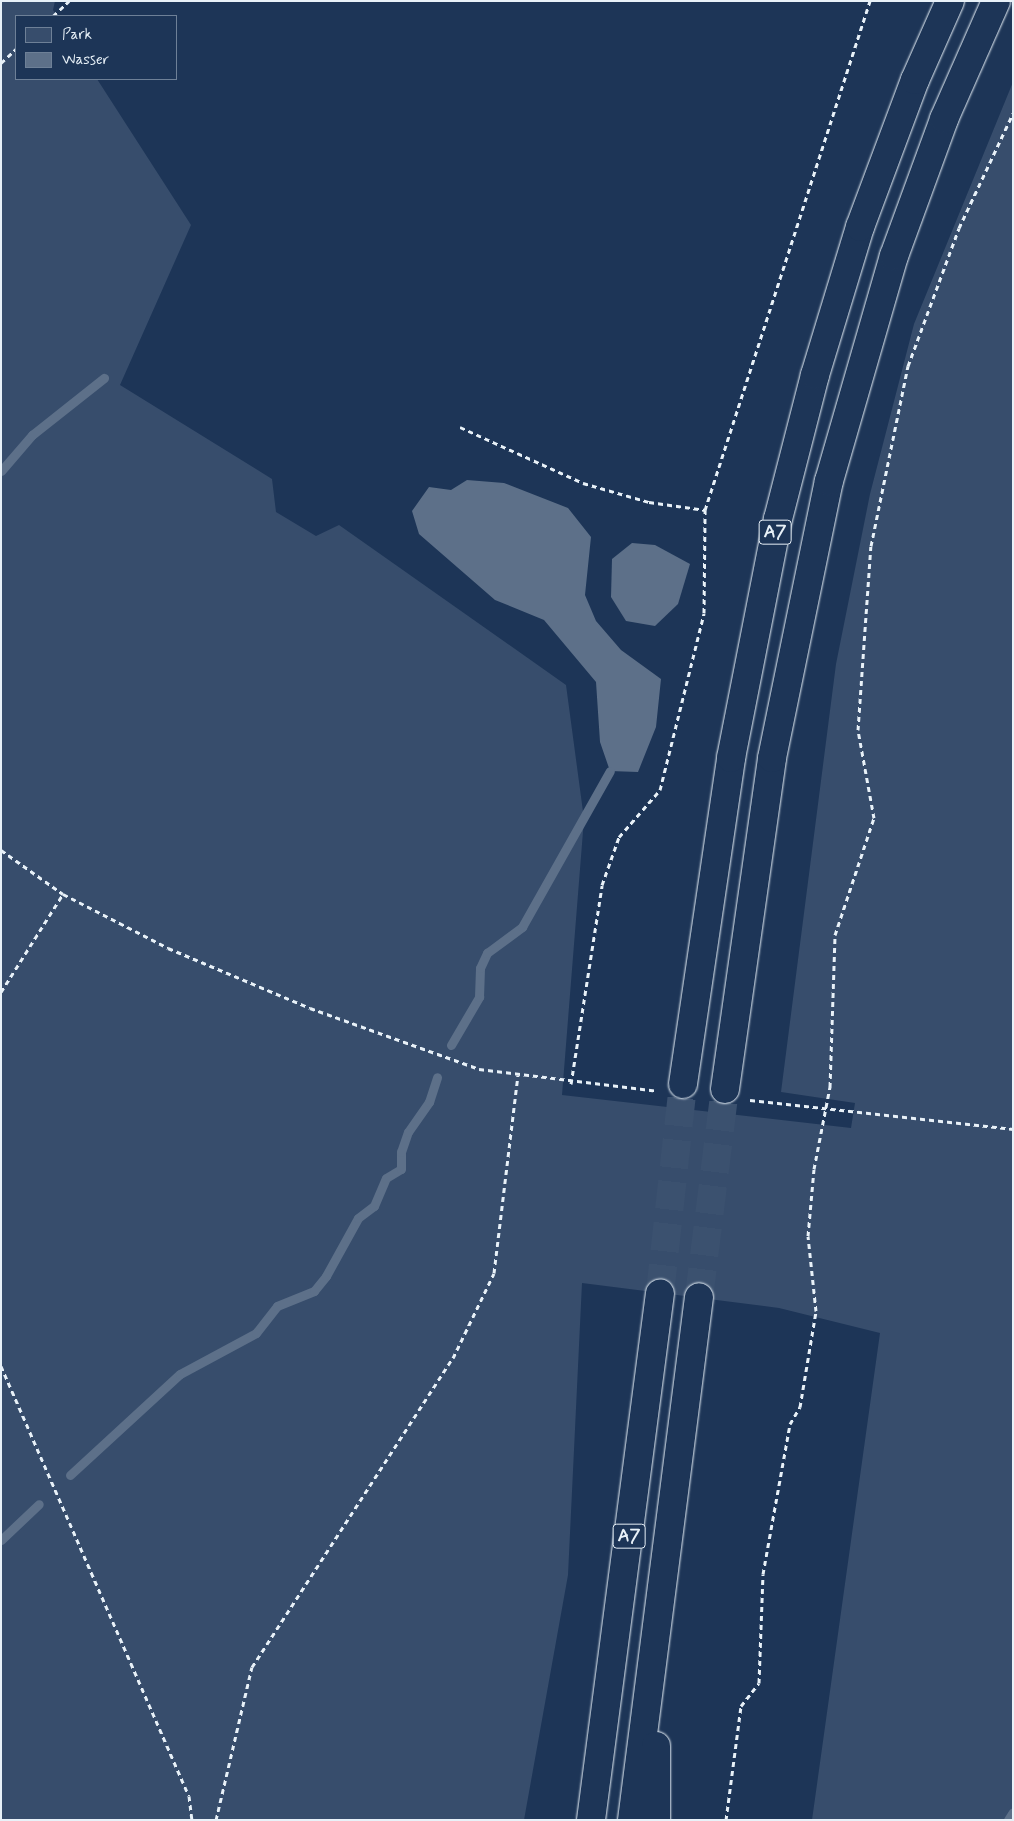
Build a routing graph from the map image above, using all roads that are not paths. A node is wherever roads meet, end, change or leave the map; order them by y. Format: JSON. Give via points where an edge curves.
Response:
{"nodes":[{"id":1,"x":950,"y":1,"type":"edge"},
{"id":2,"x":996,"y":1,"type":"edge"},
{"id":3,"x":672,"y":1088,"type":"tunnel mouth"},
{"id":4,"x":732,"y":1094,"type":"tunnel mouth"},
{"id":5,"x":660,"y":1293,"type":"tunnel mouth"},
{"id":6,"x":699,"y":1297,"type":"tunnel mouth"},
{"id":7,"x":657,"y":1638,"type":"junction"},
{"id":8,"x":591,"y":1820,"type":"edge"},
{"id":9,"x":632,"y":1820,"type":"edge"},
{"id":10,"x":656,"y":1820,"type":"edge"}],
"edges":[{"from":1,"to":3,"type":"highway","number":"A7","via":[[915,80],[860,227],[815,375],[778,518]]},
{"from":2,"to":4,"type":"highway","number":"A7","via":[[944,119],[897,247],[829,481],[772,758]]},
{"from":5,"to":8,"type":"highway","number":"A7"},
{"from":6,"to":7,"type":"highway","number":"A7"},
{"from":7,"to":9,"type":"highway","number":"A7"},
{"from":7,"to":10,"type":"highway","number":"A7"}]}
